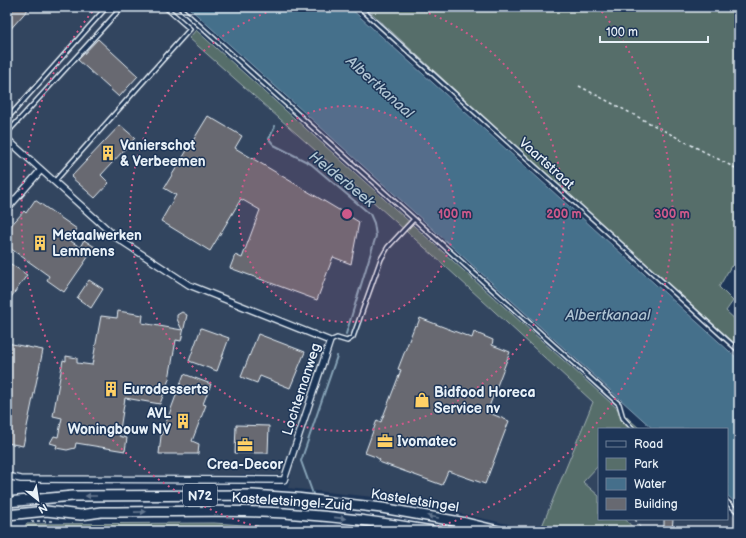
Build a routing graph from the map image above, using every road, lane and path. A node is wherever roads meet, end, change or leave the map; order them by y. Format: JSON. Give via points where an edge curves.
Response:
{"nodes":[{"id":1,"x":102,"y":7,"type":"edge"},
{"id":2,"x":122,"y":7,"type":"edge"},
{"id":3,"x":165,"y":7,"type":"edge"},
{"id":4,"x":179,"y":7,"type":"edge"},
{"id":5,"x":359,"y":7,"type":"edge"},
{"id":6,"x":579,"y":86,"type":"dead end"},
{"id":7,"x":7,"y":119,"type":"edge"},
{"id":8,"x":7,"y":133,"type":"edge"},
{"id":9,"x":7,"y":139,"type":"edge"},
{"id":10,"x":41,"y":170,"type":"junction"},
{"id":11,"x":739,"y":170,"type":"edge"},
{"id":12,"x":54,"y":182,"type":"junction"},
{"id":13,"x":7,"y":209,"type":"edge"},
{"id":14,"x":414,"y":219,"type":"junction"},
{"id":15,"x":330,"y":341,"type":"junction"},
{"id":16,"x":739,"y":351,"type":"edge"},
{"id":17,"x":632,"y":428,"type":"edge"},
{"id":18,"x":7,"y":476,"type":"edge"},
{"id":19,"x":11,"y":502,"type":"edge"},
{"id":20,"x":326,"y":502,"type":"joint"},
{"id":21,"x":728,"y":503,"type":"edge"},
{"id":22,"x":739,"y":513,"type":"edge"},
{"id":23,"x":7,"y":515,"type":"edge"},
{"id":24,"x":55,"y":520,"type":"dead end"},
{"id":25,"x":636,"y":520,"type":"edge"},
{"id":26,"x":24,"y":522,"type":"dead end"},
{"id":27,"x":432,"y":531,"type":"edge"},
{"id":28,"x":499,"y":531,"type":"edge"},
{"id":29,"x":643,"y":531,"type":"edge"}],
"edges":[{"from":1,"to":7,"type":"lane","via":[[105,9]]},
{"from":2,"to":8,"type":"lane"},
{"from":3,"to":12,"type":"lane","via":[[190,29]]},
{"from":4,"to":14,"type":"lane"},
{"from":5,"to":16,"type":"lane","name":"Vaartstraat"},
{"from":6,"to":11,"type":"path"},
{"from":9,"to":10,"type":"street","name":"Lochtemanweg"},
{"from":10,"to":12,"type":"street","name":"Lochtemanweg"},
{"from":10,"to":13,"type":"street"},
{"from":12,"to":15,"type":"street","name":"Lochtemanweg","via":[[117,238],[189,285]]},
{"from":14,"to":15,"type":"lane","via":[[388,247],[381,259],[353,337],[347,341],[337,338]]},
{"from":14,"to":17,"type":"lane","via":[[619,404],[623,418]]},
{"from":15,"to":18,"type":"street","name":"Lochtemanweg","via":[[284,480],[21,479]]},
{"from":20,"to":19,"type":"main road","name":"Kasteletsingel-Zuid","number":"N72","one_way":true,"via":[[252,495],[73,496]]},
{"from":28,"to":20,"type":"main road","name":"Kasteletsingel","number":"N72","one_way":true,"via":[[382,508]]},
{"from":21,"to":22,"type":"lane"},
{"from":23,"to":27,"type":"main road","name":"Kasteletsingel-Zuid","number":"N72","one_way":true,"via":[[46,511],[80,515],[102,512],[234,511],[379,522]]},
{"from":24,"to":26,"type":"path"},
{"from":25,"to":29,"type":"path"}]}
